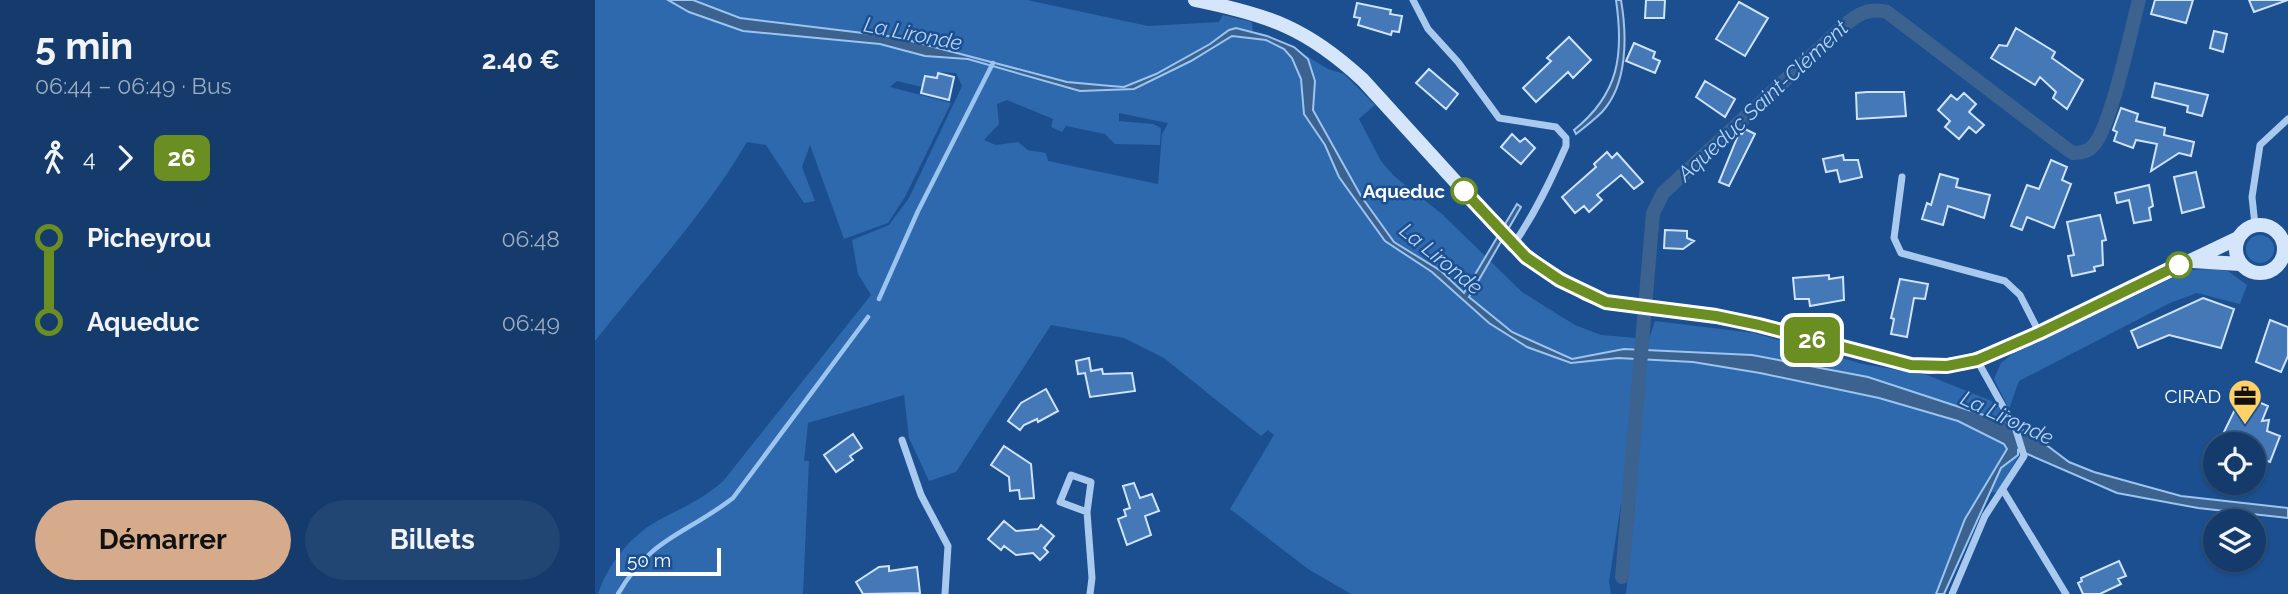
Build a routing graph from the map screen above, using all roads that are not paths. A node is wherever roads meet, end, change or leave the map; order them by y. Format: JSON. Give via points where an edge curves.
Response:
{"nodes":[{"id":1,"x":1195,"y":0,"type":"edge"},
{"id":2,"x":1413,"y":0,"type":"edge"},
{"id":3,"x":2288,"y":119,"type":"edge"},
{"id":4,"x":1902,"y":177,"type":"dead end"},
{"id":5,"x":2255,"y":225,"type":"junction"},
{"id":6,"x":2238,"y":238,"type":"junction"},
{"id":7,"x":2284,"y":238,"type":"edge"},
{"id":8,"x":1513,"y":245,"type":"junction"},
{"id":9,"x":2188,"y":261,"type":"junction"},
{"id":10,"x":2241,"y":264,"type":"junction"},
{"id":11,"x":2282,"y":266,"type":"edge"},
{"id":12,"x":2039,"y":333,"type":"junction"},
{"id":13,"x":1977,"y":360,"type":"junction"},
{"id":14,"x":902,"y":440,"type":"dead end"},
{"id":15,"x":2003,"y":490,"type":"junction"},
{"id":16,"x":1087,"y":512,"type":"junction"},
{"id":17,"x":945,"y":594,"type":"edge"},
{"id":18,"x":1090,"y":594,"type":"edge"},
{"id":19,"x":1952,"y":594,"type":"edge"},
{"id":20,"x":2066,"y":594,"type":"edge"}],
"edges":[{"from":1,"to":8,"type":"street","via":[[1268,17],[1334,54]]},
{"from":2,"to":8,"type":"street","via":[[1428,29],[1499,118],[1556,127],[1566,138],[1536,212]]},
{"from":3,"to":5,"type":"street","via":[[2260,145],[2252,197]]},
{"from":4,"to":12,"type":"street","via":[[1894,238],[1901,253],[2005,281],[2021,295]]},
{"from":5,"to":6,"type":"street"},
{"from":5,"to":7,"type":"street","via":[[2270,227]]},
{"from":6,"to":9,"type":"street"},
{"from":6,"to":10,"type":"street","via":[[2235,251]]},
{"from":7,"to":11,"type":"street"},
{"from":8,"to":13,"type":"street","via":[[1560,280],[1606,302],[1716,316],[1911,365],[1947,366]]},
{"from":9,"to":10,"type":"street"},
{"from":9,"to":12,"type":"street"},
{"from":10,"to":11,"type":"street","via":[[2261,274]]},
{"from":12,"to":13,"type":"street"},
{"from":13,"to":15,"type":"street","via":[[2009,417],[2024,456]]},
{"from":14,"to":17,"type":"street","via":[[921,495],[949,546]]},
{"from":15,"to":19,"type":"street","via":[[1985,516]]},
{"from":15,"to":20,"type":"street"},
{"from":16,"to":16,"type":"street","via":[[1091,482],[1071,475],[1060,502]]},
{"from":16,"to":18,"type":"street"}]}
